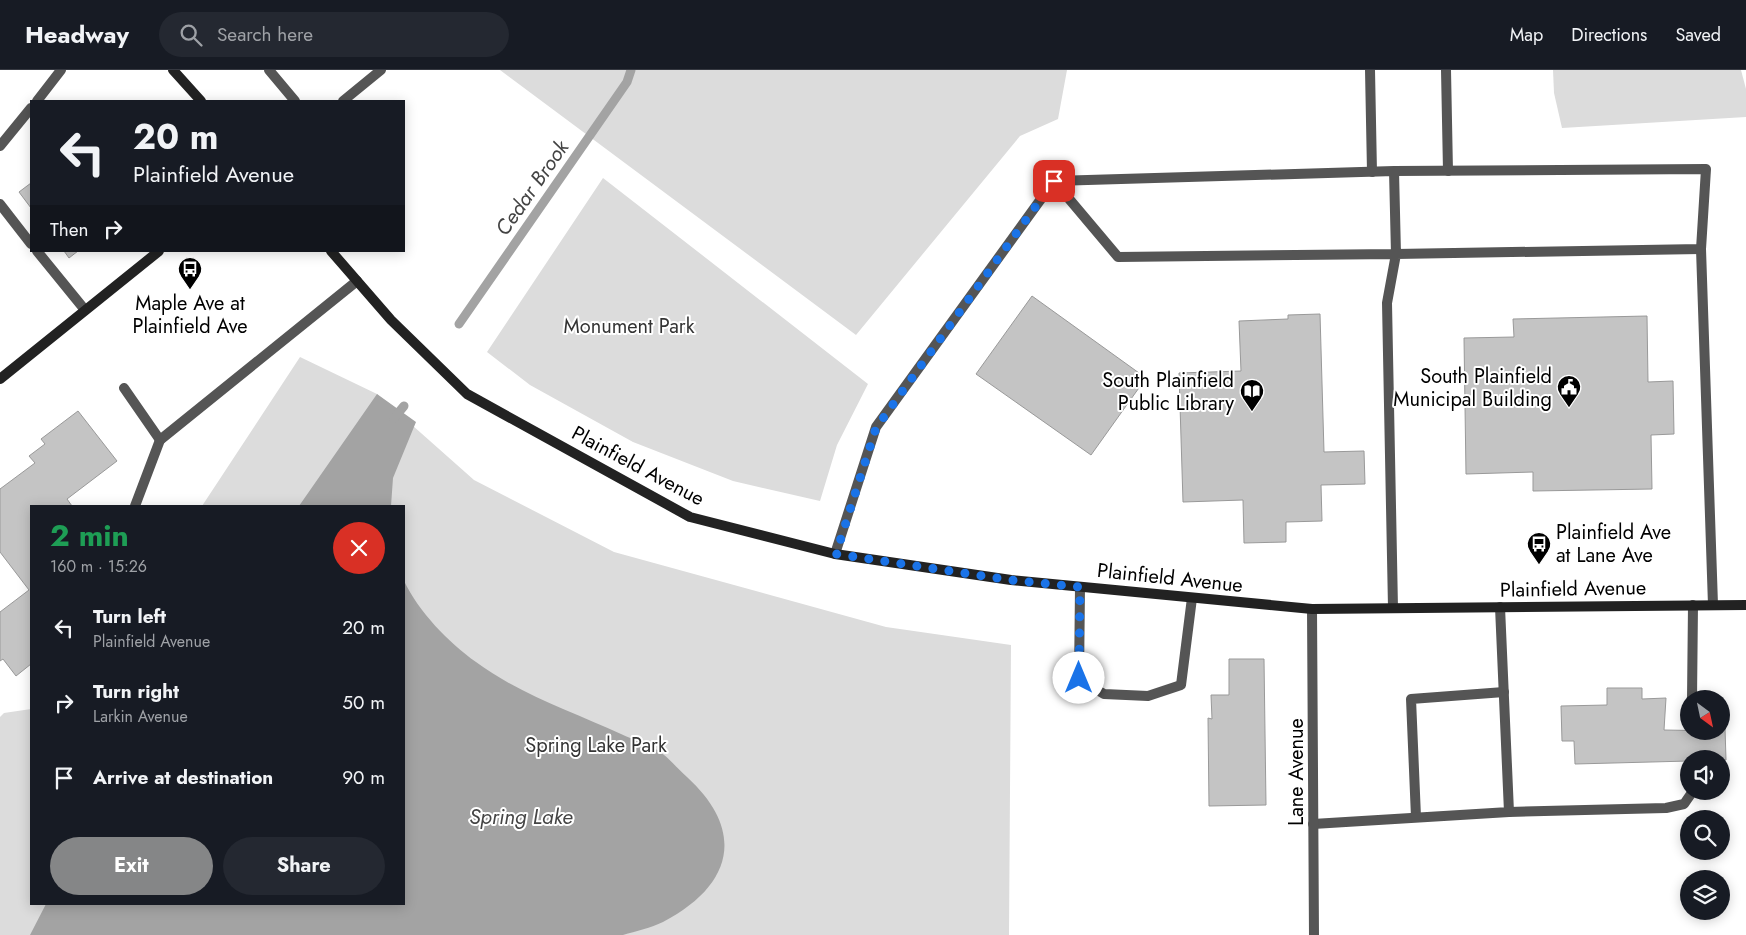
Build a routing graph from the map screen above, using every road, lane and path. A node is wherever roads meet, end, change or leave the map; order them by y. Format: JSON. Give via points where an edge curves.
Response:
{"nodes":[{"id":1,"x":61,"y":70,"type":"edge"},
{"id":2,"x":173,"y":70,"type":"edge"},
{"id":3,"x":269,"y":70,"type":"edge"},
{"id":4,"x":381,"y":70,"type":"edge"},
{"id":5,"x":1370,"y":70,"type":"edge"},
{"id":6,"x":1446,"y":70,"type":"edge"},
{"id":7,"x":38,"y":100,"type":"edge"},
{"id":8,"x":200,"y":100,"type":"edge"},
{"id":9,"x":295,"y":100,"type":"edge"},
{"id":10,"x":344,"y":100,"type":"edge"},
{"id":11,"x":30,"y":109,"type":"edge"},
{"id":12,"x":0,"y":146,"type":"edge"},
{"id":13,"x":1448,"y":171,"type":"junction"},
{"id":14,"x":1372,"y":172,"type":"junction"},
{"id":15,"x":1394,"y":172,"type":"junction"},
{"id":16,"x":1054,"y":181,"type":"junction"},
{"id":17,"x":0,"y":204,"type":"edge"},
{"id":18,"x":30,"y":243,"type":"edge"},
{"id":19,"x":1701,"y":250,"type":"junction"},
{"id":20,"x":38,"y":252,"type":"edge"},
{"id":21,"x":158,"y":252,"type":"edge"},
{"id":22,"x":332,"y":252,"type":"edge"},
{"id":23,"x":1396,"y":254,"type":"junction"},
{"id":24,"x":357,"y":281,"type":"junction"},
{"id":25,"x":85,"y":310,"type":"junction"},
{"id":26,"x":0,"y":379,"type":"edge"},
{"id":27,"x":124,"y":388,"type":"dead end"},
{"id":28,"x":160,"y":440,"type":"junction"},
{"id":29,"x":135,"y":505,"type":"edge"},
{"id":30,"x":836,"y":554,"type":"junction"},
{"id":31,"x":1080,"y":587,"type":"junction"},
{"id":32,"x":1192,"y":598,"type":"junction"},
{"id":33,"x":1694,"y":605,"type":"junction"},
{"id":34,"x":1714,"y":605,"type":"junction"},
{"id":35,"x":1746,"y":605,"type":"edge"},
{"id":36,"x":1500,"y":607,"type":"junction"},
{"id":37,"x":1392,"y":608,"type":"junction"},
{"id":38,"x":1312,"y":609,"type":"junction"},
{"id":39,"x":1692,"y":690,"type":"edge"},
{"id":40,"x":1504,"y":692,"type":"junction"},
{"id":41,"x":1687,"y":800,"type":"edge"},
{"id":42,"x":1509,"y":812,"type":"junction"},
{"id":43,"x":1416,"y":818,"type":"junction"},
{"id":44,"x":1314,"y":824,"type":"junction"},
{"id":45,"x":1314,"y":935,"type":"edge"}],
"edges":[{"from":1,"to":7,"type":"street"},
{"from":2,"to":8,"type":"street"},
{"from":3,"to":9,"type":"street"},
{"from":4,"to":10,"type":"street"},
{"from":5,"to":14,"type":"street"},
{"from":6,"to":13,"type":"street"},
{"from":11,"to":12,"type":"street"},
{"from":13,"to":15,"type":"street"},
{"from":13,"to":19,"type":"street","via":[[1706,169]]},
{"from":14,"to":15,"type":"street"},
{"from":14,"to":16,"type":"street"},
{"from":15,"to":23,"type":"street"},
{"from":16,"to":23,"type":"street","via":[[1118,257]]},
{"from":16,"to":30,"type":"street","via":[[876,428]]},
{"from":17,"to":18,"type":"street"},
{"from":19,"to":23,"type":"street"},
{"from":19,"to":34,"type":"street"},
{"from":20,"to":25,"type":"street"},
{"from":21,"to":25,"type":"street"},
{"from":22,"to":24,"type":"street","name":"Plainfield Avenue"},
{"from":23,"to":37,"type":"street","via":[[1387,303]]},
{"from":24,"to":28,"type":"street"},
{"from":24,"to":30,"type":"street","name":"Plainfield Avenue","via":[[391,320],[467,394],[690,517]]},
{"from":25,"to":26,"type":"street"},
{"from":27,"to":28,"type":"street"},
{"from":28,"to":29,"type":"street"},
{"from":30,"to":31,"type":"street","name":"Plainfield Avenue"},
{"from":31,"to":32,"type":"street","name":"Plainfield Avenue"},
{"from":31,"to":32,"type":"street","via":[[1079,678],[1104,694],[1148,696],[1181,685]]},
{"from":32,"to":38,"type":"street","name":"Plainfield Avenue"},
{"from":33,"to":34,"type":"street","name":"Plainfield Avenue"},
{"from":33,"to":36,"type":"street","name":"Plainfield Avenue"},
{"from":33,"to":39,"type":"street"},
{"from":34,"to":35,"type":"street","name":"Plainfield Avenue"},
{"from":36,"to":37,"type":"street","name":"Plainfield Avenue"},
{"from":36,"to":40,"type":"street"},
{"from":37,"to":38,"type":"street","name":"Plainfield Avenue"},
{"from":38,"to":44,"type":"street","name":"Lane Avenue"},
{"from":40,"to":42,"type":"street"},
{"from":40,"to":43,"type":"street","via":[[1411,699]]},
{"from":41,"to":42,"type":"street","via":[[1684,804],[1666,808]]},
{"from":42,"to":43,"type":"street"},
{"from":43,"to":44,"type":"street"},
{"from":44,"to":45,"type":"street","name":"Lane Avenue"}]}
